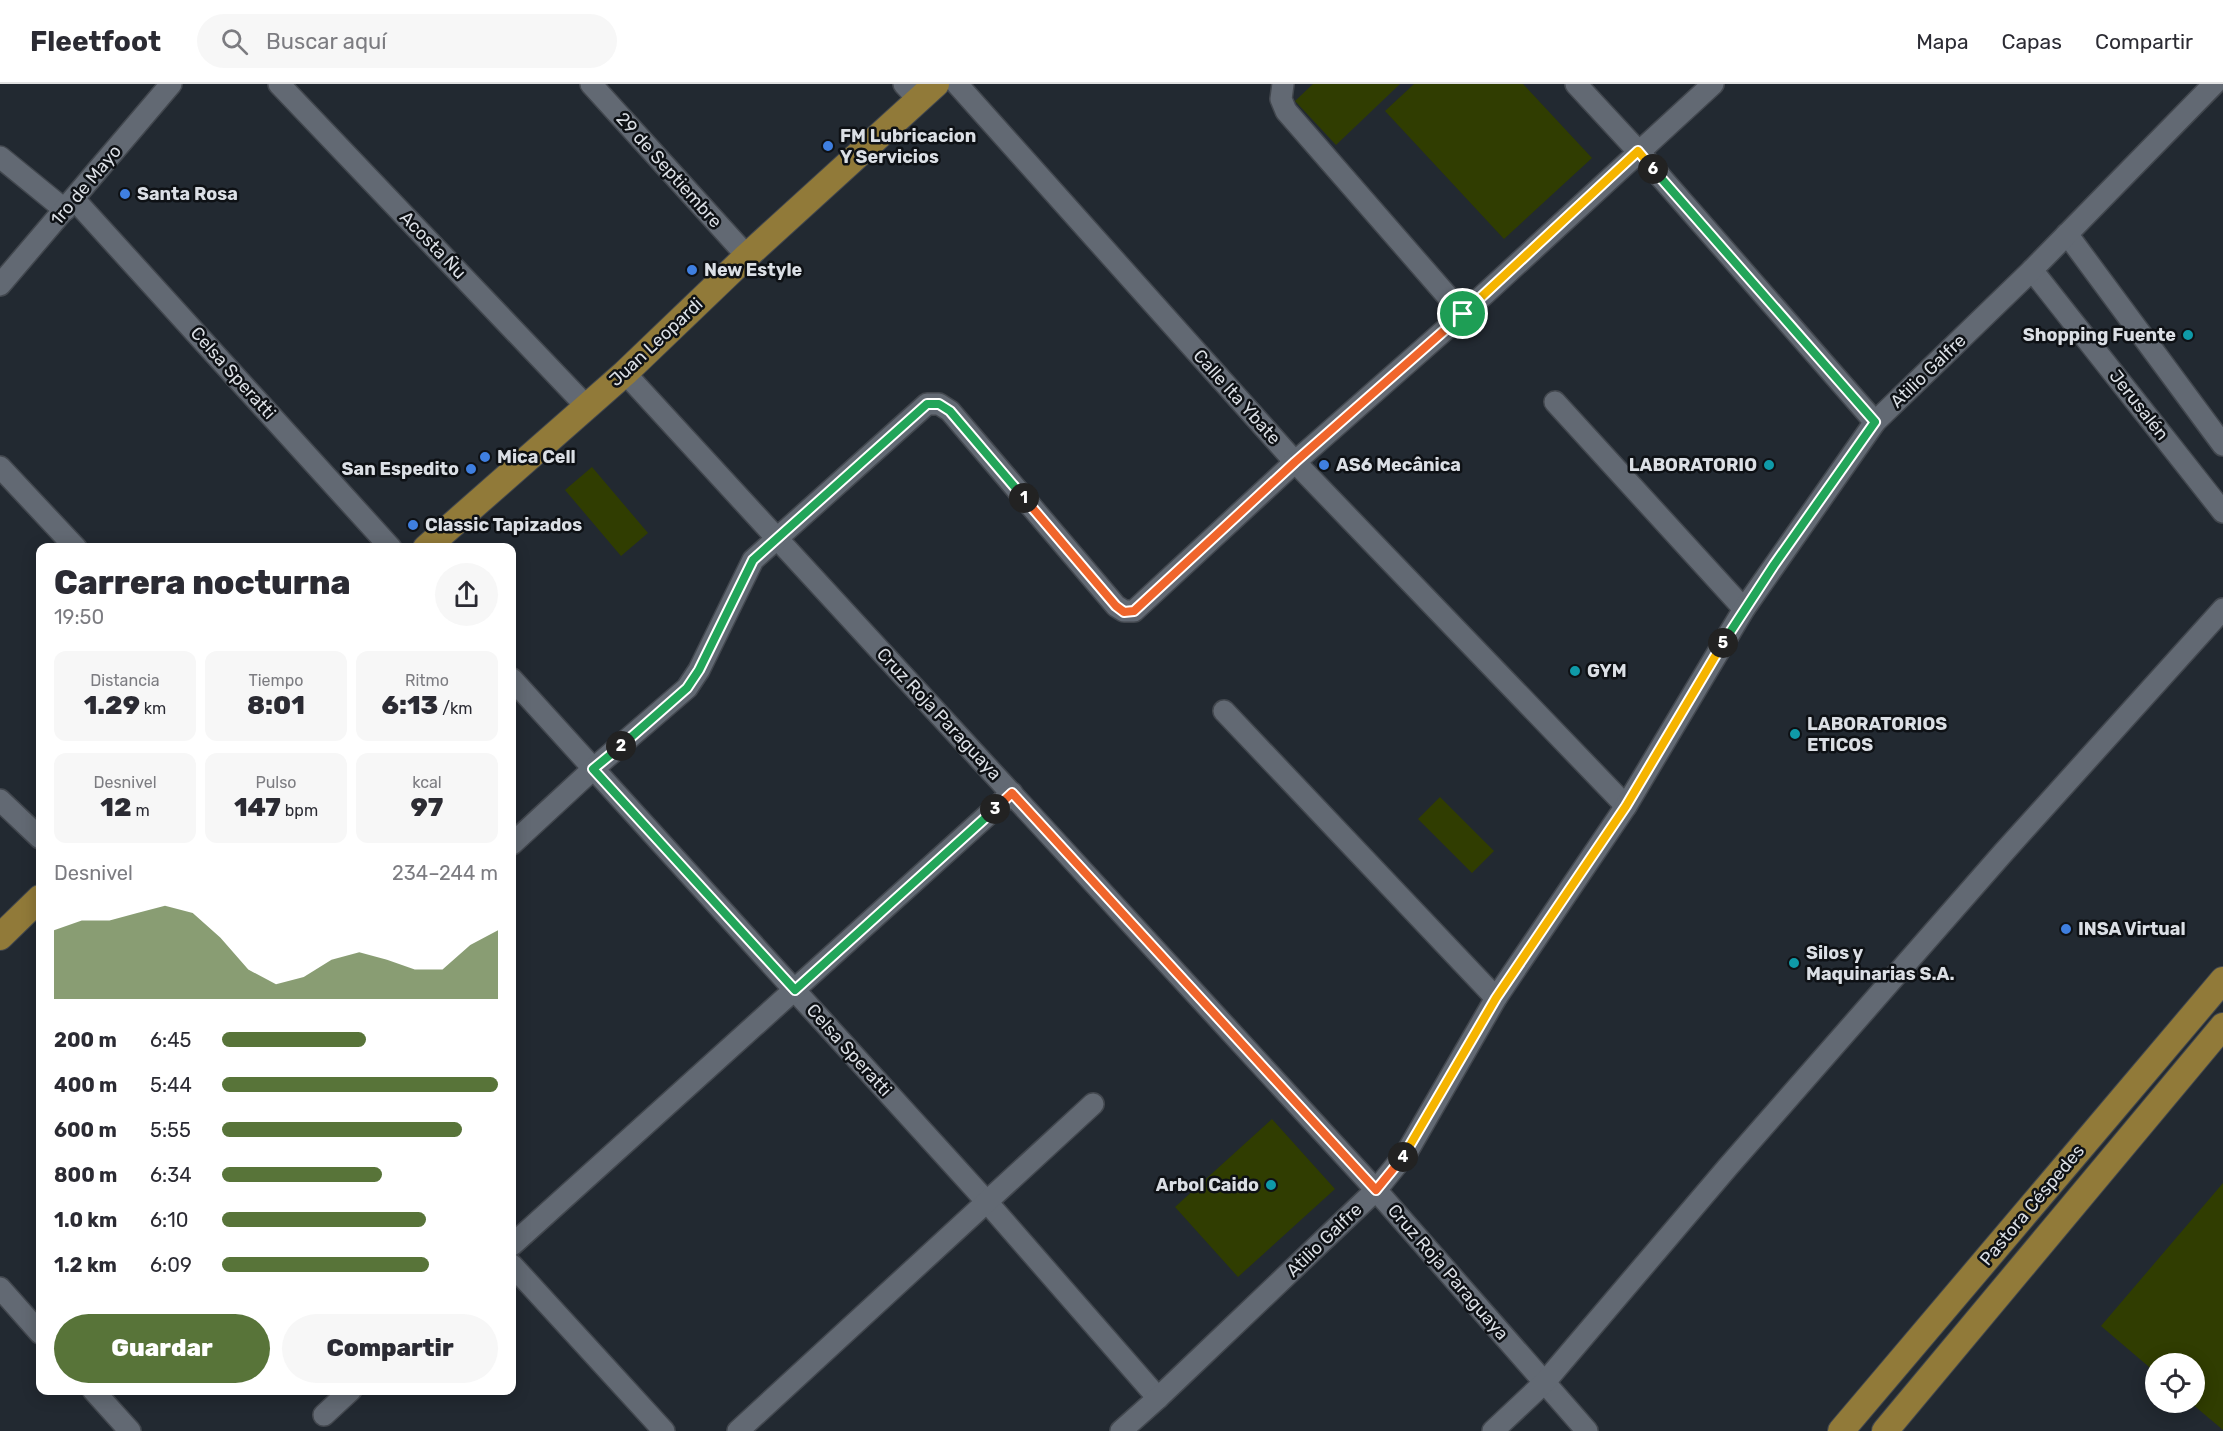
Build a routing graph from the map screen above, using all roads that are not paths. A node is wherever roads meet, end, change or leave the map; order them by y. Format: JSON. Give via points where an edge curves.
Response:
{"nodes":[{"id":1,"x":171,"y":84,"type":"edge"},
{"id":2,"x":279,"y":84,"type":"edge"},
{"id":3,"x":591,"y":84,"type":"edge"},
{"id":4,"x":957,"y":84,"type":"edge"},
{"id":5,"x":1283,"y":84,"type":"edge"},
{"id":6,"x":1576,"y":84,"type":"edge"},
{"id":7,"x":1713,"y":84,"type":"edge"},
{"id":8,"x":2214,"y":84,"type":"edge"},
{"id":9,"x":919,"y":89,"type":"edge"},
{"id":10,"x":1638,"y":151,"type":"junction"},
{"id":11,"x":0,"y":158,"type":"edge"},
{"id":12,"x":69,"y":205,"type":"junction"},
{"id":13,"x":2067,"y":234,"type":"junction"},
{"id":14,"x":747,"y":256,"type":"junction"},
{"id":15,"x":2032,"y":270,"type":"junction"},
{"id":16,"x":0,"y":285,"type":"edge"},
{"id":17,"x":1463,"y":314,"type":"junction"},
{"id":18,"x":625,"y":374,"type":"junction"},
{"id":19,"x":1555,"y":402,"type":"dead end"},
{"id":20,"x":587,"y":406,"type":"junction"},
{"id":21,"x":1875,"y":422,"type":"junction"},
{"id":22,"x":2223,"y":445,"type":"edge"},
{"id":23,"x":1295,"y":462,"type":"junction"},
{"id":24,"x":0,"y":467,"type":"edge"},
{"id":25,"x":2223,"y":512,"type":"edge"},
{"id":26,"x":776,"y":537,"type":"junction"},
{"id":27,"x":71,"y":543,"type":"edge"},
{"id":28,"x":386,"y":543,"type":"edge"},
{"id":29,"x":432,"y":543,"type":"edge"},
{"id":30,"x":1744,"y":609,"type":"junction"},
{"id":31,"x":2223,"y":609,"type":"edge"},
{"id":32,"x":516,"y":683,"type":"edge"},
{"id":33,"x":1224,"y":711,"type":"dead end"},
{"id":34,"x":593,"y":769,"type":"junction"},
{"id":35,"x":1012,"y":793,"type":"junction"},
{"id":36,"x":0,"y":800,"type":"edge"},
{"id":37,"x":1626,"y":806,"type":"junction"},
{"id":38,"x":36,"y":834,"type":"edge"},
{"id":39,"x":516,"y":840,"type":"edge"},
{"id":40,"x":36,"y":902,"type":"edge"},
{"id":41,"x":0,"y":937,"type":"edge"},
{"id":42,"x":2223,"y":980,"type":"edge"},
{"id":43,"x":795,"y":990,"type":"junction"},
{"id":44,"x":1496,"y":998,"type":"junction"},
{"id":45,"x":2223,"y":1026,"type":"edge"},
{"id":46,"x":1093,"y":1104,"type":"dead end"},
{"id":47,"x":1376,"y":1190,"type":"junction"},
{"id":48,"x":987,"y":1202,"type":"junction"},
{"id":49,"x":516,"y":1241,"type":"edge"},
{"id":50,"x":516,"y":1269,"type":"edge"},
{"id":51,"x":0,"y":1288,"type":"edge"},
{"id":52,"x":36,"y":1328,"type":"edge"},
{"id":53,"x":1545,"y":1382,"type":"junction"},
{"id":54,"x":98,"y":1395,"type":"edge"},
{"id":55,"x":346,"y":1395,"type":"edge"},
{"id":56,"x":1158,"y":1398,"type":"junction"},
{"id":57,"x":324,"y":1415,"type":"dead end"},
{"id":58,"x":130,"y":1431,"type":"edge"},
{"id":59,"x":664,"y":1431,"type":"edge"},
{"id":60,"x":738,"y":1431,"type":"edge"},
{"id":61,"x":1121,"y":1431,"type":"edge"},
{"id":62,"x":1493,"y":1431,"type":"edge"},
{"id":63,"x":1587,"y":1431,"type":"edge"},
{"id":64,"x":1841,"y":1431,"type":"edge"},
{"id":65,"x":1885,"y":1431,"type":"edge"}],
"edges":[{"from":1,"to":12,"type":"street","name":"1ro de Mayo"},
{"from":2,"to":20,"type":"street","name":"Acosta Ñu"},
{"from":3,"to":14,"type":"street","name":"29 de Septiembre"},
{"from":4,"to":23,"type":"street","name":"Calle Ita Ybate"},
{"from":5,"to":17,"type":"street","via":[[1281,99],[1286,111]]},
{"from":6,"to":10,"type":"street"},
{"from":7,"to":10,"type":"street"},
{"from":8,"to":13,"type":"street","name":"Atilio Galfre"},
{"from":9,"to":14,"type":"main road","name":"Juan Leopardi"},
{"from":10,"to":17,"type":"street"},
{"from":10,"to":21,"type":"street"},
{"from":11,"to":12,"type":"street","name":"Celsa Speratti"},
{"from":12,"to":16,"type":"street","name":"1ro de Mayo"},
{"from":12,"to":28,"type":"street","name":"Celsa Speratti"},
{"from":13,"to":15,"type":"street","name":"Atilio Galfre"},
{"from":13,"to":22,"type":"street"},
{"from":14,"to":18,"type":"main road","name":"Juan Leopardi"},
{"from":15,"to":21,"type":"street","name":"Atilio Galfre"},
{"from":15,"to":25,"type":"street","name":"Jerusalén"},
{"from":17,"to":23,"type":"street"},
{"from":18,"to":20,"type":"main road","name":"Juan Leopardi"},
{"from":18,"to":26,"type":"street","name":"Cruz Roja Paraguaya"},
{"from":19,"to":30,"type":"street"},
{"from":20,"to":29,"type":"main road","name":"Juan Leopardi"},
{"from":21,"to":30,"type":"street","name":"Atilio Galfre"},
{"from":23,"to":26,"type":"street","via":[[1134,611],[1124,612],[1116,606],[950,411],[939,404],[927,404]]},
{"from":23,"to":37,"type":"street","name":"Calle Ita Ybate"},
{"from":24,"to":27,"type":"street"},
{"from":26,"to":34,"type":"street","via":[[753,560],[687,688]]},
{"from":26,"to":35,"type":"street","name":"Cruz Roja Paraguaya"},
{"from":30,"to":37,"type":"street","name":"Atilio Galfre"},
{"from":31,"to":53,"type":"street","via":[[1908,961]]},
{"from":32,"to":34,"type":"street","name":"Celsa Speratti"},
{"from":33,"to":44,"type":"street"},
{"from":34,"to":39,"type":"street"},
{"from":34,"to":43,"type":"street","name":"Celsa Speratti"},
{"from":35,"to":43,"type":"street"},
{"from":35,"to":47,"type":"street","name":"Cruz Roja Paraguaya"},
{"from":36,"to":38,"type":"street"},
{"from":37,"to":44,"type":"street","name":"Atilio Galfre"},
{"from":40,"to":41,"type":"main road"},
{"from":42,"to":64,"type":"main road","name":"Pastora Céspedes"},
{"from":43,"to":48,"type":"street","name":"Celsa Speratti"},
{"from":43,"to":49,"type":"street"},
{"from":44,"to":47,"type":"street","name":"Atilio Galfre","via":[[1407,1152]]},
{"from":45,"to":65,"type":"main road","name":"Pastora Céspedes"},
{"from":46,"to":48,"type":"street"},
{"from":47,"to":53,"type":"street","name":"Cruz Roja Paraguaya"},
{"from":47,"to":56,"type":"street","name":"Atilio Galfre"},
{"from":48,"to":56,"type":"street","name":"Celsa Speratti"},
{"from":48,"to":60,"type":"street"},
{"from":50,"to":59,"type":"street"},
{"from":51,"to":52,"type":"street"},
{"from":53,"to":62,"type":"street"},
{"from":53,"to":63,"type":"street","name":"Cruz Roja Paraguaya"},
{"from":54,"to":58,"type":"street"},
{"from":55,"to":57,"type":"street"},
{"from":56,"to":61,"type":"street","name":"Atilio Galfre"}]}
